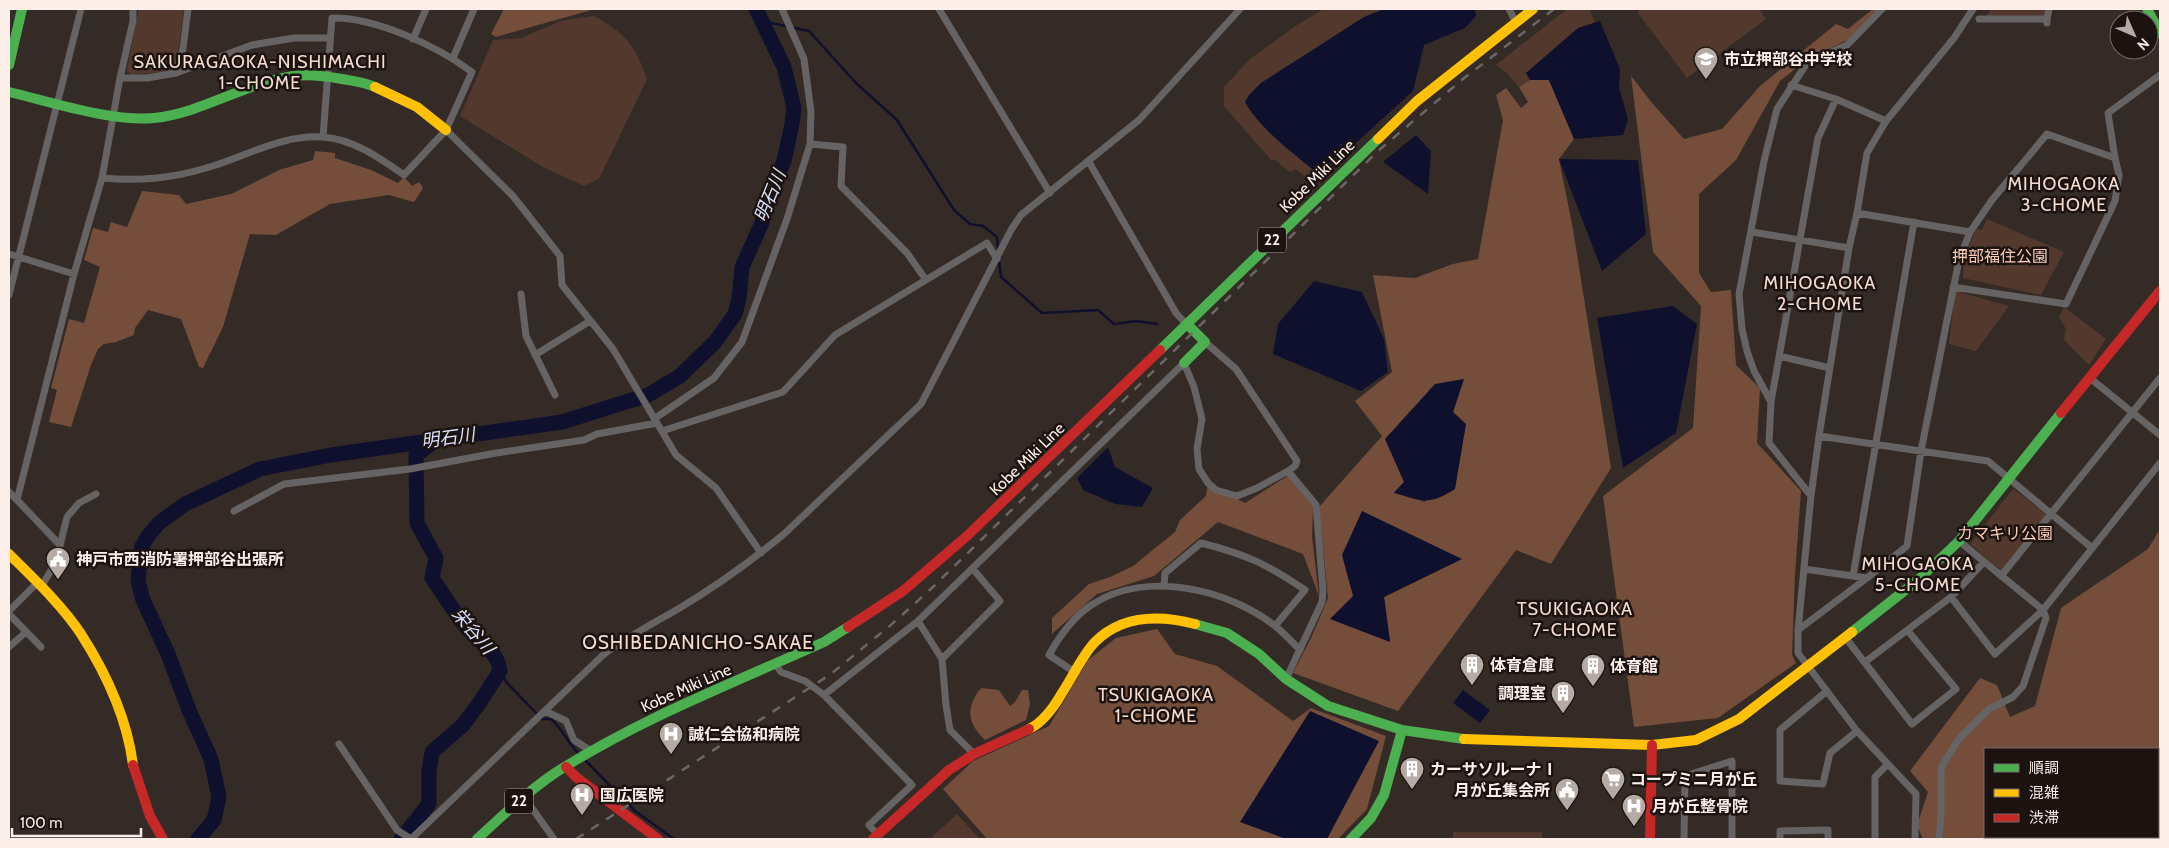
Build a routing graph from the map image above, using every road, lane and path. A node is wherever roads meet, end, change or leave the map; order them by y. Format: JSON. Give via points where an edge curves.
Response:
{"nodes":[{"id":1,"x":22,"y":9,"type":"edge"},
{"id":2,"x":81,"y":9,"type":"edge"},
{"id":3,"x":133,"y":9,"type":"edge"},
{"id":4,"x":188,"y":9,"type":"edge"},
{"id":5,"x":426,"y":9,"type":"edge"},
{"id":6,"x":474,"y":9,"type":"edge"},
{"id":7,"x":782,"y":9,"type":"edge"},
{"id":8,"x":939,"y":9,"type":"edge"},
{"id":9,"x":1240,"y":9,"type":"edge"},
{"id":10,"x":1509,"y":9,"type":"edge"},
{"id":11,"x":1533,"y":9,"type":"edge"},
{"id":12,"x":1882,"y":9,"type":"edge"},
{"id":13,"x":1973,"y":9,"type":"edge"},
{"id":14,"x":2049,"y":9,"type":"edge"},
{"id":15,"x":2147,"y":9,"type":"edge"},
{"id":16,"x":1979,"y":19,"type":"dead end"},
{"id":17,"x":1516,"y":22,"type":"junction"},
{"id":18,"x":2160,"y":33,"type":"edge"},
{"id":19,"x":330,"y":38,"type":"junction"},
{"id":20,"x":413,"y":39,"type":"junction"},
{"id":21,"x":10,"y":53,"type":"edge"},
{"id":22,"x":453,"y":58,"type":"junction"},
{"id":23,"x":9,"y":65,"type":"edge"},
{"id":24,"x":176,"y":72,"type":"junction"},
{"id":25,"x":2160,"y":75,"type":"edge"},
{"id":26,"x":326,"y":76,"type":"junction"},
{"id":27,"x":120,"y":78,"type":"junction"},
{"id":28,"x":1791,"y":86,"type":"junction"},
{"id":29,"x":9,"y":92,"type":"edge"},
{"id":30,"x":1836,"y":99,"type":"junction"},
{"id":31,"x":58,"y":104,"type":"junction"},
{"id":32,"x":113,"y":116,"type":"junction"},
{"id":33,"x":1886,"y":121,"type":"junction"},
{"id":34,"x":446,"y":130,"type":"junction"},
{"id":35,"x":323,"y":137,"type":"junction"},
{"id":36,"x":810,"y":144,"type":"junction"},
{"id":37,"x":2115,"y":158,"type":"junction"},
{"id":38,"x":1089,"y":162,"type":"junction"},
{"id":39,"x":102,"y":178,"type":"junction"},
{"id":40,"x":1050,"y":192,"type":"junction"},
{"id":41,"x":1857,"y":213,"type":"junction"},
{"id":42,"x":1914,"y":222,"type":"junction"},
{"id":43,"x":1752,"y":232,"type":"junction"},
{"id":44,"x":1970,"y":232,"type":"junction"},
{"id":45,"x":1800,"y":239,"type":"junction"},
{"id":46,"x":1849,"y":248,"type":"junction"},
{"id":47,"x":9,"y":254,"type":"edge"},
{"id":48,"x":19,"y":256,"type":"junction"},
{"id":49,"x":997,"y":259,"type":"junction"},
{"id":50,"x":74,"y":274,"type":"junction"},
{"id":51,"x":926,"y":280,"type":"junction"},
{"id":52,"x":1953,"y":287,"type":"junction"},
{"id":53,"x":2160,"y":292,"type":"edge"},
{"id":54,"x":521,"y":294,"type":"dead end"},
{"id":55,"x":9,"y":295,"type":"edge"},
{"id":56,"x":590,"y":321,"type":"junction"},
{"id":57,"x":1188,"y":325,"type":"junction"},
{"id":58,"x":1205,"y":342,"type":"junction"},
{"id":59,"x":535,"y":356,"type":"junction"},
{"id":60,"x":1779,"y":356,"type":"junction"},
{"id":61,"x":1184,"y":362,"type":"junction"},
{"id":62,"x":1830,"y":368,"type":"junction"},
{"id":63,"x":2090,"y":378,"type":"junction"},
{"id":64,"x":2160,"y":378,"type":"edge"},
{"id":65,"x":555,"y":395,"type":"dead end"},
{"id":66,"x":1771,"y":402,"type":"junction"},
{"id":67,"x":2132,"y":412,"type":"junction"},
{"id":68,"x":656,"y":421,"type":"junction"},
{"id":69,"x":662,"y":431,"type":"junction"},
{"id":70,"x":2160,"y":435,"type":"edge"},
{"id":71,"x":1819,"y":436,"type":"junction"},
{"id":72,"x":1876,"y":444,"type":"junction"},
{"id":73,"x":1921,"y":451,"type":"junction"},
{"id":74,"x":2160,"y":463,"type":"edge"},
{"id":75,"x":1288,"y":471,"type":"junction"},
{"id":76,"x":2007,"y":479,"type":"junction"},
{"id":77,"x":9,"y":492,"type":"edge"},
{"id":78,"x":96,"y":494,"type":"dead end"},
{"id":79,"x":1811,"y":496,"type":"junction"},
{"id":80,"x":17,"y":500,"type":"junction"},
{"id":81,"x":234,"y":511,"type":"dead end"},
{"id":82,"x":2051,"y":513,"type":"junction"},
{"id":83,"x":1960,"y":541,"type":"junction"},
{"id":84,"x":59,"y":544,"type":"junction"},
{"id":85,"x":2092,"y":548,"type":"junction"},
{"id":86,"x":761,"y":553,"type":"junction"},
{"id":87,"x":9,"y":554,"type":"edge"},
{"id":88,"x":1984,"y":562,"type":"junction"},
{"id":89,"x":1804,"y":568,"type":"junction"},
{"id":90,"x":973,"y":569,"type":"junction"},
{"id":91,"x":1853,"y":576,"type":"junction"},
{"id":92,"x":2001,"y":576,"type":"junction"},
{"id":93,"x":1867,"y":578,"type":"junction"},
{"id":94,"x":39,"y":585,"type":"junction"},
{"id":95,"x":1164,"y":586,"type":"junction"},
{"id":96,"x":1951,"y":597,"type":"junction"},
{"id":97,"x":2043,"y":610,"type":"junction"},
{"id":98,"x":9,"y":613,"type":"edge"},
{"id":99,"x":918,"y":621,"type":"junction"},
{"id":100,"x":1275,"y":626,"type":"junction"},
{"id":101,"x":1798,"y":630,"type":"junction"},
{"id":102,"x":1908,"y":631,"type":"junction"},
{"id":103,"x":26,"y":632,"type":"junction"},
{"id":104,"x":1845,"y":637,"type":"junction"},
{"id":105,"x":9,"y":647,"type":"edge"},
{"id":106,"x":42,"y":647,"type":"dead end"},
{"id":107,"x":1300,"y":650,"type":"junction"},
{"id":108,"x":942,"y":659,"type":"junction"},
{"id":109,"x":1865,"y":662,"type":"junction"},
{"id":110,"x":775,"y":664,"type":"junction"},
{"id":111,"x":1808,"y":666,"type":"junction"},
{"id":112,"x":1076,"y":673,"type":"junction"},
{"id":113,"x":1286,"y":680,"type":"junction"},
{"id":114,"x":1827,"y":692,"type":"junction"},
{"id":115,"x":824,"y":696,"type":"junction"},
{"id":116,"x":544,"y":712,"type":"junction"},
{"id":117,"x":1402,"y":730,"type":"junction"},
{"id":118,"x":1857,"y":731,"type":"junction"},
{"id":119,"x":339,"y":744,"type":"dead end"},
{"id":120,"x":1652,"y":745,"type":"junction"},
{"id":121,"x":589,"y":752,"type":"junction"},
{"id":122,"x":974,"y":754,"type":"junction"},
{"id":123,"x":1887,"y":765,"type":"junction"},
{"id":124,"x":566,"y":767,"type":"junction"},
{"id":125,"x":529,"y":804,"type":"dead end"},
{"id":126,"x":878,"y":838,"type":"edge"},
{"id":127,"x":163,"y":839,"type":"edge"},
{"id":128,"x":476,"y":839,"type":"edge"},
{"id":129,"x":554,"y":839,"type":"edge"},
{"id":130,"x":658,"y":839,"type":"edge"},
{"id":131,"x":1351,"y":839,"type":"edge"},
{"id":132,"x":1650,"y":839,"type":"edge"},
{"id":133,"x":1684,"y":839,"type":"edge"},
{"id":134,"x":1732,"y":839,"type":"edge"},
{"id":135,"x":1780,"y":839,"type":"edge"},
{"id":136,"x":1828,"y":839,"type":"edge"},
{"id":137,"x":1875,"y":839,"type":"edge"},
{"id":138,"x":1915,"y":839,"type":"edge"},
{"id":139,"x":1939,"y":839,"type":"edge"}],
"edges":[{"from":1,"to":21,"type":"street"},
{"from":2,"to":31,"type":"street"},
{"from":3,"to":27,"type":"street"},
{"from":4,"to":24,"type":"street","via":[[183,49]]},
{"from":5,"to":20,"type":"street"},
{"from":6,"to":22,"type":"street"},
{"from":7,"to":36,"type":"street","via":[[804,59],[811,112]]},
{"from":8,"to":40,"type":"street"},
{"from":9,"to":38,"type":"street","via":[[1139,120]]},
{"from":10,"to":17,"type":"street"},
{"from":11,"to":17,"type":"street","name":"Kobe Miki Line","number":"22"},
{"from":12,"to":28,"type":"street","via":[[1847,44],[1807,63]]},
{"from":13,"to":33,"type":"street","via":[[1954,38]]},
{"from":14,"to":16,"type":"street","via":[[2047,21]]},
{"from":15,"to":18,"type":"street"},
{"from":17,"to":57,"type":"street","name":"Kobe Miki Line","number":"22","via":[[1417,101]]},
{"from":19,"to":20,"type":"street","via":[[332,18],[342,18],[392,30]]},
{"from":19,"to":24,"type":"street","via":[[294,38],[252,45]]},
{"from":19,"to":26,"type":"street"},
{"from":20,"to":22,"type":"street"},
{"from":21,"to":23,"type":"street"},
{"from":22,"to":34,"type":"street","via":[[472,72]]},
{"from":24,"to":27,"type":"street","via":[[147,78]]},
{"from":25,"to":37,"type":"street","via":[[2108,113]]},
{"from":26,"to":32,"type":"street","via":[[293,76],[155,118]]},
{"from":26,"to":34,"type":"street","via":[[365,83],[417,107]]},
{"from":26,"to":35,"type":"street"},
{"from":27,"to":32,"type":"street"},
{"from":28,"to":30,"type":"street"},
{"from":28,"to":43,"type":"street","via":[[1777,109]]},
{"from":29,"to":31,"type":"street"},
{"from":30,"to":33,"type":"street"},
{"from":30,"to":45,"type":"street","via":[[1818,138]]},
{"from":31,"to":32,"type":"street"},
{"from":31,"to":48,"type":"street"},
{"from":32,"to":39,"type":"street"},
{"from":33,"to":41,"type":"street","via":[[1867,153]]},
{"from":34,"to":35,"type":"street","via":[[404,175],[372,153]]},
{"from":34,"to":56,"type":"street","via":[[513,196],[560,256],[562,285]]},
{"from":35,"to":39,"type":"street","via":[[285,140],[207,168],[174,176],[136,181]]},
{"from":36,"to":51,"type":"street","via":[[843,147],[841,186],[906,253]]},
{"from":36,"to":68,"type":"street","via":[[787,219],[742,342],[714,378]]},
{"from":37,"to":44,"type":"street","via":[[2047,134]]},
{"from":37,"to":52,"type":"street","via":[[2119,175],[2115,200],[2066,304]]},
{"from":38,"to":40,"type":"street"},
{"from":38,"to":57,"type":"street","via":[[1176,313]]},
{"from":39,"to":50,"type":"street"},
{"from":40,"to":49,"type":"street","via":[[1021,215]]},
{"from":41,"to":42,"type":"street"},
{"from":41,"to":46,"type":"street"},
{"from":42,"to":44,"type":"street"},
{"from":42,"to":72,"type":"street"},
{"from":43,"to":45,"type":"street"},
{"from":43,"to":66,"type":"street","via":[[1739,294],[1742,329],[1754,371]]},
{"from":44,"to":52,"type":"street"},
{"from":45,"to":46,"type":"street"},
{"from":45,"to":60,"type":"street"},
{"from":46,"to":62,"type":"street"},
{"from":47,"to":48,"type":"street"},
{"from":48,"to":50,"type":"street"},
{"from":48,"to":55,"type":"street"},
{"from":49,"to":51,"type":"street","via":[[987,243]]},
{"from":49,"to":86,"type":"street","via":[[921,404]]},
{"from":50,"to":80,"type":"street"},
{"from":51,"to":69,"type":"street","via":[[835,335],[783,392]]},
{"from":52,"to":73,"type":"street"},
{"from":53,"to":63,"type":"street"},
{"from":54,"to":59,"type":"street","via":[[526,336]]},
{"from":56,"to":59,"type":"street"},
{"from":56,"to":68,"type":"street","via":[[613,349]]},
{"from":57,"to":58,"type":"street"},
{"from":57,"to":110,"type":"street","name":"Kobe Miki Line","number":"22","via":[[968,536],[903,591],[824,642]]},
{"from":58,"to":61,"type":"street"},
{"from":58,"to":75,"type":"street","via":[[1236,369],[1264,409],[1297,461]]},
{"from":59,"to":65,"type":"street"},
{"from":60,"to":62,"type":"street"},
{"from":60,"to":66,"type":"street"},
{"from":61,"to":75,"type":"street","via":[[1202,419],[1197,449],[1199,469],[1208,483],[1216,490],[1237,496]]},
{"from":61,"to":90,"type":"street"},
{"from":62,"to":71,"type":"street"},
{"from":63,"to":67,"type":"street"},
{"from":63,"to":76,"type":"street"},
{"from":64,"to":67,"type":"street"},
{"from":66,"to":79,"type":"street","via":[[1768,443]]},
{"from":67,"to":70,"type":"street"},
{"from":67,"to":82,"type":"street"},
{"from":68,"to":69,"type":"street"},
{"from":68,"to":81,"type":"street","via":[[584,440],[410,469],[284,484]]},
{"from":69,"to":86,"type":"street","via":[[676,455],[716,488]]},
{"from":71,"to":72,"type":"street"},
{"from":71,"to":79,"type":"street"},
{"from":72,"to":73,"type":"street"},
{"from":72,"to":91,"type":"street"},
{"from":73,"to":76,"type":"street","via":[[1988,461]]},
{"from":73,"to":93,"type":"street","via":[[1907,546]]},
{"from":74,"to":85,"type":"street"},
{"from":75,"to":107,"type":"street","via":[[1316,505],[1321,560],[1323,599]]},
{"from":76,"to":82,"type":"street"},
{"from":76,"to":83,"type":"street"},
{"from":77,"to":80,"type":"street"},
{"from":78,"to":84,"type":"street","via":[[79,503],[67,517]]},
{"from":79,"to":89,"type":"street"},
{"from":80,"to":84,"type":"street"},
{"from":82,"to":85,"type":"street"},
{"from":82,"to":92,"type":"street"},
{"from":83,"to":88,"type":"street"},
{"from":83,"to":104,"type":"street","via":[[1918,580]]},
{"from":84,"to":94,"type":"street","via":[[56,562]]},
{"from":85,"to":97,"type":"street"},
{"from":86,"to":116,"type":"street","via":[[679,608],[628,636],[603,655]]},
{"from":87,"to":94,"type":"street"},
{"from":88,"to":92,"type":"street"},
{"from":88,"to":96,"type":"street"},
{"from":89,"to":91,"type":"street"},
{"from":89,"to":101,"type":"street"},
{"from":90,"to":99,"type":"street"},
{"from":90,"to":108,"type":"street","via":[[1000,602]]},
{"from":91,"to":93,"type":"street"},
{"from":92,"to":97,"type":"street"},
{"from":93,"to":101,"type":"street"},
{"from":94,"to":98,"type":"street"},
{"from":94,"to":127,"type":"street","via":[[80,633],[112,690],[150,816]]},
{"from":95,"to":100,"type":"street","via":[[1210,593],[1242,605]]},
{"from":95,"to":100,"type":"street","via":[[1165,573],[1201,543],[1238,553],[1274,569],[1305,590]]},
{"from":95,"to":112,"type":"street","via":[[1128,589],[1094,603],[1070,623],[1049,655]]},
{"from":96,"to":97,"type":"street","via":[[1995,654]]},
{"from":96,"to":102,"type":"street"},
{"from":97,"to":139,"type":"street","via":[[2046,618],[2024,686],[2013,697],[1989,709],[1958,740],[1941,768]]},
{"from":98,"to":103,"type":"street"},
{"from":99,"to":108,"type":"street"},
{"from":99,"to":115,"type":"street"},
{"from":100,"to":107,"type":"street"},
{"from":101,"to":111,"type":"street","via":[[1798,653]]},
{"from":102,"to":109,"type":"street"},
{"from":102,"to":109,"type":"street","via":[[1956,689],[1912,724]]},
{"from":103,"to":105,"type":"street"},
{"from":103,"to":106,"type":"street"},
{"from":104,"to":109,"type":"street"},
{"from":104,"to":111,"type":"street"},
{"from":107,"to":113,"type":"street"},
{"from":108,"to":122,"type":"street","via":[[950,730]]},
{"from":110,"to":115,"type":"street","via":[[781,672],[805,681]]},
{"from":110,"to":121,"type":"street","name":"Kobe Miki Line","number":"22","via":[[630,729]]},
{"from":111,"to":114,"type":"street"},
{"from":111,"to":120,"type":"street","via":[[1739,719],[1718,731],[1696,740]]},
{"from":112,"to":113,"type":"street","via":[[1094,644],[1114,626],[1137,620],[1176,619],[1227,634],[1259,654]]},
{"from":112,"to":122,"type":"street","via":[[1054,707],[1036,726]]},
{"from":113,"to":117,"type":"street","via":[[1328,706]]},
{"from":114,"to":118,"type":"street"},
{"from":114,"to":118,"type":"street","via":[[1780,730],[1780,781],[1823,784],[1830,753]]},
{"from":115,"to":126,"type":"street","via":[[912,785],[869,825]]},
{"from":116,"to":119,"type":"street","via":[[411,839],[397,830]]},
{"from":116,"to":121,"type":"street","via":[[566,721],[574,740]]},
{"from":117,"to":120,"type":"street","via":[[1464,739]]},
{"from":117,"to":131,"type":"street","via":[[1384,795],[1371,818]]},
{"from":118,"to":123,"type":"street"},
{"from":120,"to":132,"type":"street"},
{"from":121,"to":124,"type":"street","name":"Kobe Miki Line","number":"22"},
{"from":122,"to":126,"type":"street","via":[[949,770]]},
{"from":123,"to":137,"type":"street","via":[[1876,777]]},
{"from":123,"to":138,"type":"street","via":[[1916,794]]},
{"from":124,"to":128,"type":"street","name":"Kobe Miki Line","number":"22","via":[[524,796]]},
{"from":124,"to":130,"type":"street"},
{"from":125,"to":129,"type":"street"},
{"from":133,"to":134,"type":"street","via":[[1685,776],[1732,761]]},
{"from":135,"to":136,"type":"street","via":[[1780,831],[1828,830]]}]}
